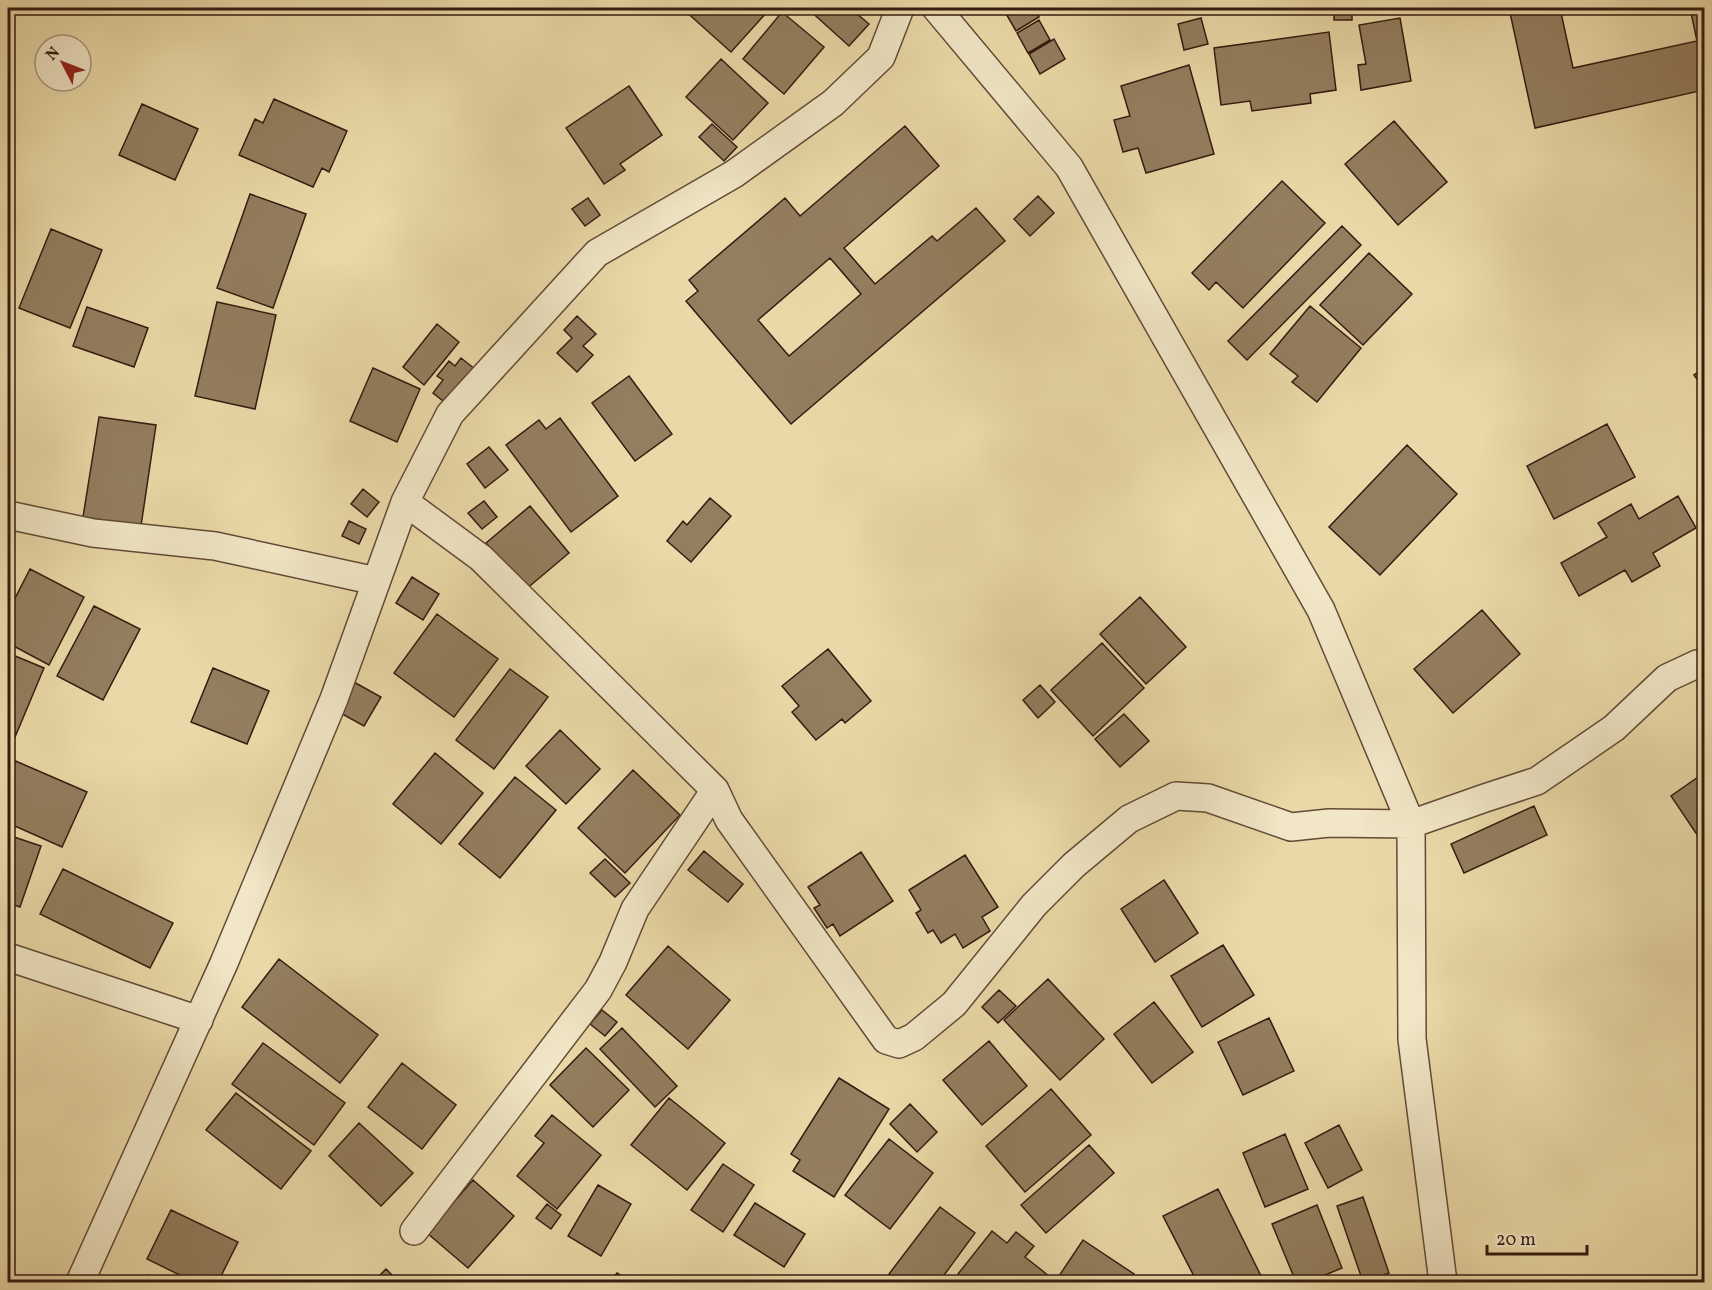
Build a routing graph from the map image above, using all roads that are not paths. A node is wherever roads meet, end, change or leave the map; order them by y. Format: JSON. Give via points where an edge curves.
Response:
{"nodes":[{"id":1,"x":900,"y":8,"type":"edge"},
{"id":2,"x":936,"y":8,"type":"edge"},
{"id":3,"x":405,"y":502,"type":"junction"},
{"id":4,"x":8,"y":515,"type":"edge"},
{"id":5,"x":376,"y":581,"type":"junction"},
{"id":6,"x":1704,"y":664,"type":"edge"},
{"id":7,"x":715,"y":790,"type":"junction"},
{"id":8,"x":1411,"y":824,"type":"junction"},
{"id":9,"x":8,"y":957,"type":"edge"},
{"id":10,"x":199,"y":1020,"type":"junction"},
{"id":11,"x":414,"y":1231,"type":"dead end"},
{"id":12,"x":80,"y":1282,"type":"edge"},
{"id":13,"x":1443,"y":1282,"type":"edge"}],
"edges":[{"from":1,"to":3,"type":"street","via":[[881,57],[833,103],[734,174],[597,253],[450,414]]},
{"from":2,"to":8,"type":"street","via":[[1069,167],[1321,610]]},
{"from":3,"to":5,"type":"street"},
{"from":3,"to":7,"type":"street","via":[[481,558]]},
{"from":4,"to":5,"type":"street","via":[[93,533],[214,546]]},
{"from":5,"to":10,"type":"street","via":[[334,699]]},
{"from":6,"to":8,"type":"street","via":[[1667,678],[1614,728],[1537,781]]},
{"from":7,"to":8,"type":"street","via":[[729,820],[886,1040],[899,1044],[914,1037],[954,1004],[1034,905],[1074,865],[1129,819],[1176,796],[1208,798],[1291,827],[1329,823]]},
{"from":7,"to":11,"type":"street","via":[[635,909],[598,990]]},
{"from":8,"to":13,"type":"street","via":[[1412,1040]]},
{"from":9,"to":10,"type":"street"},
{"from":10,"to":12,"type":"street"}]}
